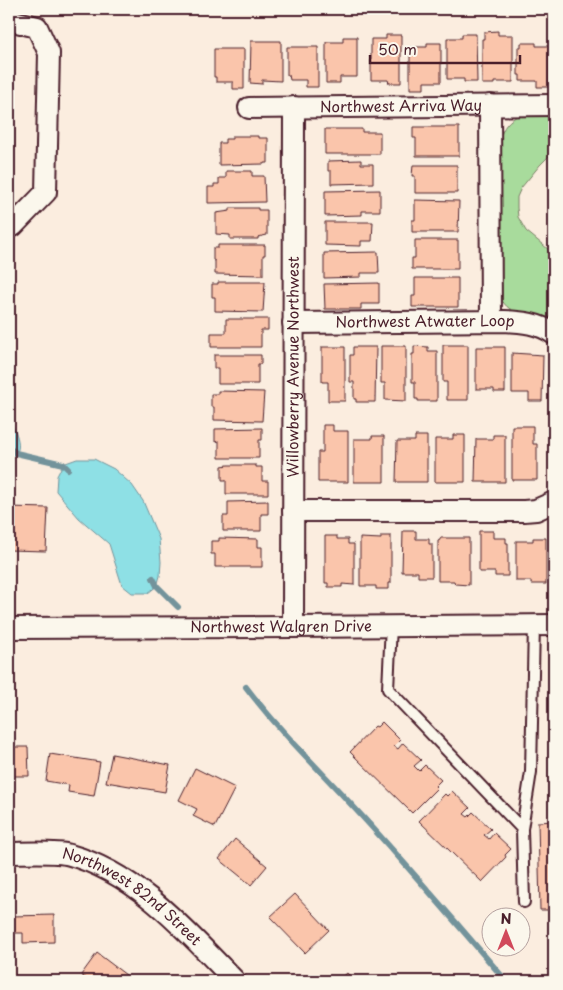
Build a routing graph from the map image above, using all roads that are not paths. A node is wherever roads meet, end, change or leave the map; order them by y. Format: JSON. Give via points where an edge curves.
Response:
{"nodes":[{"id":1,"x":9,"y":20,"type":"edge"},
{"id":2,"x":490,"y":105,"type":"junction"},
{"id":3,"x":554,"y":105,"type":"edge"},
{"id":4,"x":294,"y":107,"type":"junction"},
{"id":5,"x":248,"y":108,"type":"dead end"},
{"id":6,"x":13,"y":226,"type":"dead end"},
{"id":7,"x":490,"y":321,"type":"junction"},
{"id":8,"x":293,"y":323,"type":"junction"},
{"id":9,"x":554,"y":334,"type":"edge"},
{"id":10,"x":554,"y":502,"type":"edge"},
{"id":11,"x":293,"y":511,"type":"junction"},
{"id":12,"x":534,"y":624,"type":"junction"},
{"id":13,"x":554,"y":624,"type":"edge"},
{"id":14,"x":391,"y":625,"type":"junction"},
{"id":15,"x":293,"y":627,"type":"junction"},
{"id":16,"x":9,"y":628,"type":"edge"},
{"id":17,"x":522,"y":829,"type":"junction"},
{"id":18,"x":9,"y":853,"type":"edge"},
{"id":19,"x":524,"y":902,"type":"dead end"},
{"id":20,"x":235,"y":981,"type":"edge"}],
"edges":[{"from":1,"to":6,"type":"street","via":[[37,27],[49,53],[46,192]]},
{"from":2,"to":3,"type":"street","name":"Northwest Arriva Way"},
{"from":2,"to":4,"type":"street","name":"Northwest Arriva Way"},
{"from":2,"to":7,"type":"street"},
{"from":4,"to":5,"type":"street","name":"Northwest Arriva Way"},
{"from":4,"to":8,"type":"street","name":"Willowberry Avenue Northwest"},
{"from":7,"to":8,"type":"street","name":"Northwest Atwater Loop"},
{"from":7,"to":9,"type":"street","name":"Northwest Atwater Loop","via":[[532,324]]},
{"from":8,"to":11,"type":"street","name":"Willowberry Avenue Northwest"},
{"from":10,"to":11,"type":"street","via":[[524,511]]},
{"from":11,"to":15,"type":"street","name":"Willowberry Avenue Northwest"},
{"from":12,"to":13,"type":"street","name":"Northwest Walgren Drive"},
{"from":12,"to":14,"type":"street","name":"Northwest Walgren Drive"},
{"from":12,"to":17,"type":"lane","via":[[531,772]]},
{"from":14,"to":15,"type":"street","name":"Northwest Walgren Drive"},
{"from":14,"to":17,"type":"lane","via":[[388,689]]},
{"from":15,"to":16,"type":"street","name":"Northwest Walgren Drive"},
{"from":17,"to":19,"type":"lane"},
{"from":18,"to":20,"type":"street","name":"Northwest 82nd Street","via":[[68,854],[106,869],[140,890],[178,922]]}]}
